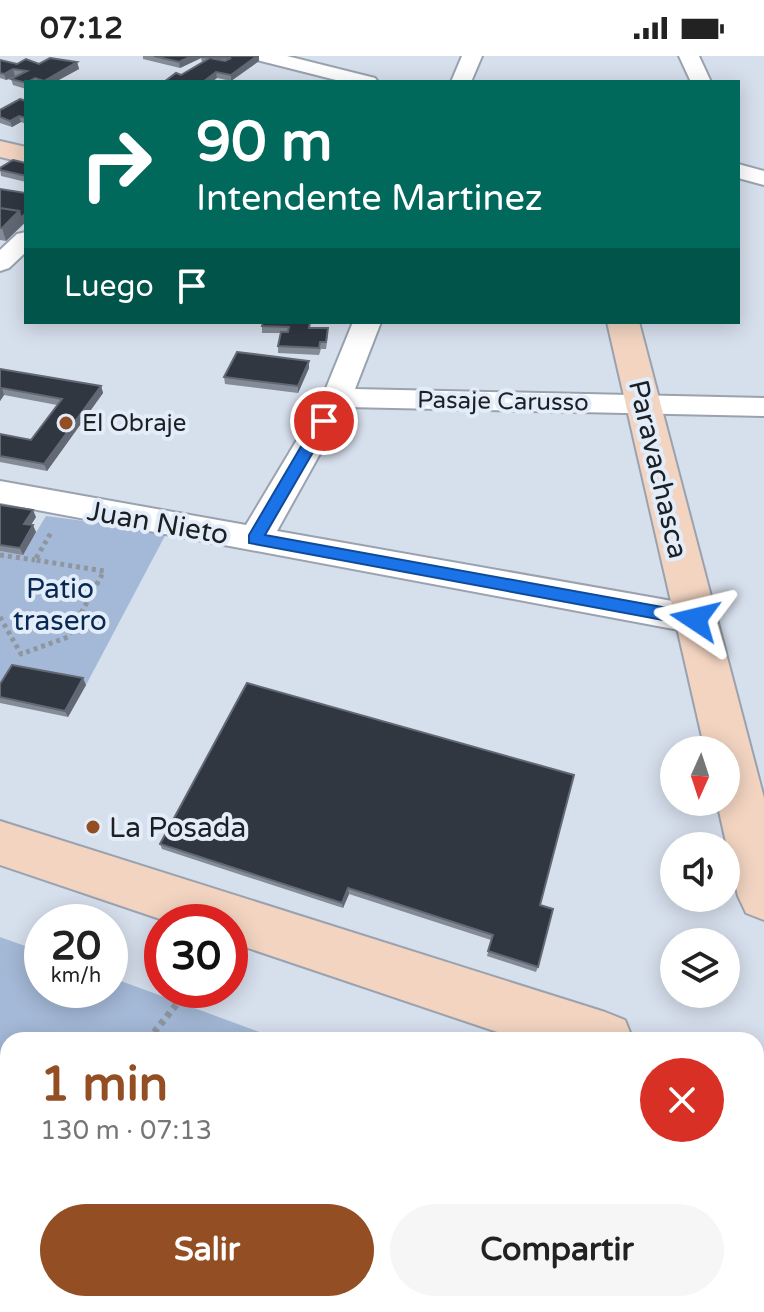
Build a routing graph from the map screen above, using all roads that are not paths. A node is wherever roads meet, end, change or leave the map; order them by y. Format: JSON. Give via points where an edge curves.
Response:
{"nodes":[{"id":1,"x":472,"y":56,"type":"edge"},
{"id":2,"x":689,"y":56,"type":"edge"},
{"id":3,"x":274,"y":62,"type":"edge"},
{"id":4,"x":359,"y":80,"type":"edge"},
{"id":5,"x":462,"y":80,"type":"edge"},
{"id":6,"x":700,"y":80,"type":"edge"},
{"id":7,"x":0,"y":149,"type":"edge"},
{"id":8,"x":24,"y":155,"type":"edge"},
{"id":9,"x":24,"y":241,"type":"edge"},
{"id":10,"x":0,"y":263,"type":"edge"},
{"id":11,"x":366,"y":324,"type":"edge"},
{"id":12,"x":624,"y":324,"type":"edge"},
{"id":13,"x":337,"y":398,"type":"junction"},
{"id":14,"x":644,"y":404,"type":"junction"},
{"id":15,"x":764,"y":407,"type":"edge"},
{"id":16,"x":0,"y":492,"type":"edge"},
{"id":17,"x":255,"y":539,"type":"junction"},
{"id":18,"x":695,"y":619,"type":"junction"},
{"id":19,"x":0,"y":843,"type":"edge"},
{"id":20,"x":760,"y":867,"type":"edge"},
{"id":21,"x":580,"y":1032,"type":"edge"}],
"edges":[{"from":1,"to":5,"type":"street"},
{"from":2,"to":6,"type":"street"},
{"from":3,"to":4,"type":"street"},
{"from":7,"to":8,"type":"street"},
{"from":9,"to":10,"type":"street"},
{"from":11,"to":13,"type":"street"},
{"from":12,"to":14,"type":"street","name":"Paravachasca"},
{"from":13,"to":14,"type":"street","name":"Pasaje Carusso"},
{"from":13,"to":17,"type":"street"},
{"from":14,"to":15,"type":"street","name":"Pasaje Carusso"},
{"from":14,"to":18,"type":"street","name":"Paravachasca"},
{"from":16,"to":17,"type":"street","name":"Juan Nieto"},
{"from":17,"to":18,"type":"street","name":"Juan Nieto"},
{"from":18,"to":20,"type":"street","name":"Paravachasca"},
{"from":19,"to":21,"type":"street"}]}
